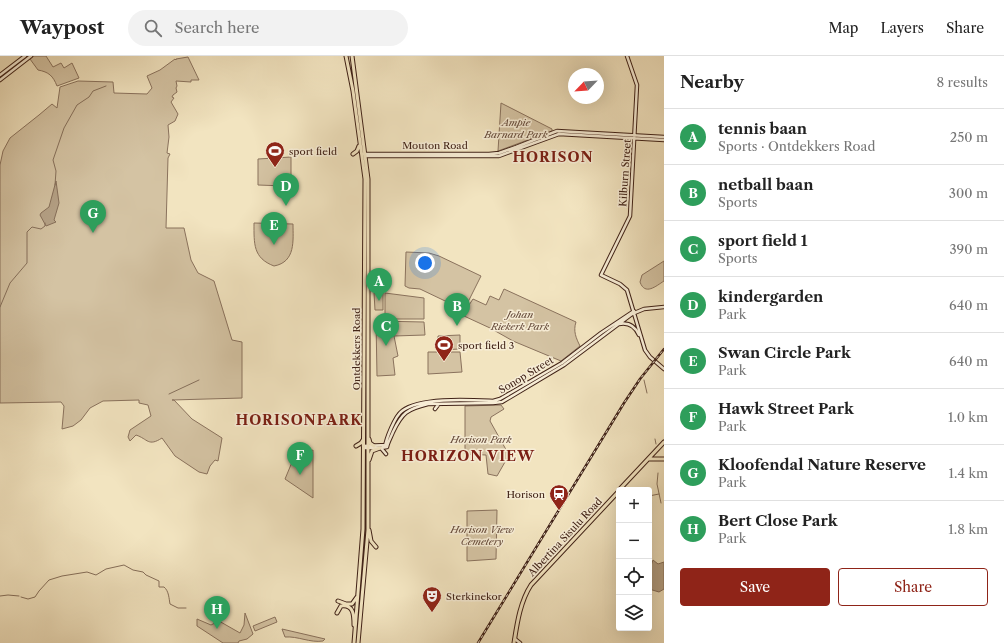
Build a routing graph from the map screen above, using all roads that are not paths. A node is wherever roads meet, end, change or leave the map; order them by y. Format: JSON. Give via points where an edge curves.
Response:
{"nodes":[{"id":1,"x":26,"y":56,"type":"edge"},
{"id":2,"x":31,"y":56,"type":"edge"},
{"id":3,"x":346,"y":56,"type":"edge"},
{"id":4,"x":352,"y":56,"type":"edge"},
{"id":5,"x":626,"y":57,"type":"edge"},
{"id":6,"x":0,"y":76,"type":"edge"},
{"id":7,"x":0,"y":80,"type":"edge"},
{"id":8,"x":359,"y":136,"type":"junction"},
{"id":9,"x":635,"y":137,"type":"junction"},
{"id":10,"x":664,"y":138,"type":"edge"},
{"id":11,"x":353,"y":154,"type":"dead end"},
{"id":12,"x":361,"y":155,"type":"junction"},
{"id":13,"x":366,"y":155,"type":"junction"},
{"id":14,"x":664,"y":307,"type":"edge"},
{"id":15,"x":634,"y":312,"type":"junction"},
{"id":16,"x":361,"y":323,"type":"dead end"},
{"id":17,"x":615,"y":326,"type":"junction"},
{"id":18,"x":364,"y":328,"type":"junction"},
{"id":19,"x":645,"y":350,"type":"junction"},
{"id":20,"x":664,"y":369,"type":"edge"},
{"id":21,"x":433,"y":403,"type":"junction"},
{"id":22,"x":438,"y":404,"type":"junction"},
{"id":23,"x":366,"y":432,"type":"junction"},
{"id":24,"x":389,"y":437,"type":"junction"},
{"id":25,"x":664,"y":438,"type":"edge"},
{"id":26,"x":393,"y":442,"type":"dead end"},
{"id":27,"x":663,"y":443,"type":"edge"},
{"id":28,"x":356,"y":446,"type":"dead end"},
{"id":29,"x":374,"y":446,"type":"junction"},
{"id":30,"x":383,"y":446,"type":"junction"},
{"id":31,"x":365,"y":447,"type":"junction"},
{"id":32,"x":386,"y":454,"type":"dead end"},
{"id":33,"x":649,"y":459,"type":"junction"},
{"id":34,"x":664,"y":459,"type":"edge"},
{"id":35,"x":367,"y":478,"type":"junction"},
{"id":36,"x":622,"y":487,"type":"edge"},
{"id":37,"x":616,"y":493,"type":"edge"},
{"id":38,"x":368,"y":523,"type":"junction"},
{"id":39,"x":376,"y":547,"type":"dead end"},
{"id":40,"x":358,"y":593,"type":"junction"},
{"id":41,"x":353,"y":611,"type":"junction"},
{"id":42,"x":336,"y":613,"type":"dead end"},
{"id":43,"x":354,"y":639,"type":"junction"},
{"id":44,"x":514,"y":641,"type":"edge"},
{"id":45,"x":354,"y":643,"type":"edge"},
{"id":46,"x":358,"y":643,"type":"edge"},
{"id":47,"x":520,"y":643,"type":"edge"}],
"edges":[{"from":1,"to":6,"type":"street"},
{"from":2,"to":7,"type":"street"},
{"from":3,"to":8,"type":"main road","name":"Ontdekkers Road"},
{"from":4,"to":13,"type":"main road","name":"Ontdekkers Road"},
{"from":5,"to":9,"type":"street","name":"Kilburn Street","via":[[637,89]]},
{"from":8,"to":11,"type":"main road","via":[[358,148]]},
{"from":8,"to":12,"type":"main road","name":"Ontdekkers Road"},
{"from":9,"to":10,"type":"street"},
{"from":9,"to":13,"type":"street","name":"Mouton Road","via":[[554,133],[489,154]]},
{"from":9,"to":15,"type":"street","name":"Kilburn Street","via":[[630,216],[602,275],[625,288]]},
{"from":12,"to":13,"type":"street","name":"Mouton Road"},
{"from":12,"to":18,"type":"main road","name":"Ontdekkers Road","via":[[365,179]]},
{"from":13,"to":23,"type":"main road","name":"Ontdekkers Road"},
{"from":14,"to":15,"type":"street"},
{"from":15,"to":17,"type":"street","name":"Sonop Street"},
{"from":15,"to":19,"type":"street"},
{"from":15,"to":21,"type":"street","name":"Sonop Street","via":[[562,363],[500,400]]},
{"from":16,"to":18,"type":"main road"},
{"from":17,"to":19,"type":"street","via":[[626,324],[634,328]]},
{"from":17,"to":22,"type":"street","name":"Sonop Street","via":[[564,364],[502,402]]},
{"from":18,"to":23,"type":"main road","name":"Ontdekkers Road"},
{"from":19,"to":20,"type":"street"},
{"from":21,"to":22,"type":"street","name":"Sonop Street"},
{"from":21,"to":22,"type":"street","via":[[435,408]]},
{"from":21,"to":24,"type":"street","name":"Sonop Street","via":[[404,413]]},
{"from":23,"to":28,"type":"main road"},
{"from":23,"to":29,"type":"main road","via":[[369,442]]},
{"from":23,"to":31,"type":"main road","name":"Ontdekkers Road"},
{"from":24,"to":26,"type":"street"},
{"from":24,"to":30,"type":"street","name":"Sonop Street"},
{"from":24,"to":30,"type":"street"},
{"from":25,"to":27,"type":"main road","name":"Albertina Sisulu Road"},
{"from":27,"to":33,"type":"main road","name":"Albertina Sisulu Road"},
{"from":29,"to":30,"type":"street"},
{"from":29,"to":31,"type":"street"},
{"from":30,"to":31,"type":"street"},
{"from":30,"to":32,"type":"street"},
{"from":30,"to":35,"type":"main road","via":[[370,454]]},
{"from":31,"to":35,"type":"main road","name":"Ontdekkers Road"},
{"from":31,"to":40,"type":"main road","name":"Ontdekkers Road"},
{"from":33,"to":34,"type":"main road"},
{"from":33,"to":36,"type":"main road","name":"Albertina Sisulu Road"},
{"from":35,"to":38,"type":"main road","name":"Ontdekkers Road"},
{"from":37,"to":44,"type":"main road","name":"Albertina Sisulu Road","via":[[526,592]]},
{"from":38,"to":39,"type":"main road","via":[[371,541]]},
{"from":38,"to":46,"type":"main road","name":"Ontdekkers Road"},
{"from":40,"to":41,"type":"main road","via":[[352,604],[338,602],[349,606]]},
{"from":40,"to":43,"type":"main road","name":"Ontdekkers Road"},
{"from":41,"to":42,"type":"main road","via":[[343,606]]},
{"from":41,"to":43,"type":"main road"},
{"from":43,"to":45,"type":"main road","name":"Ontdekkers Road"},
{"from":44,"to":47,"type":"street"}]}
